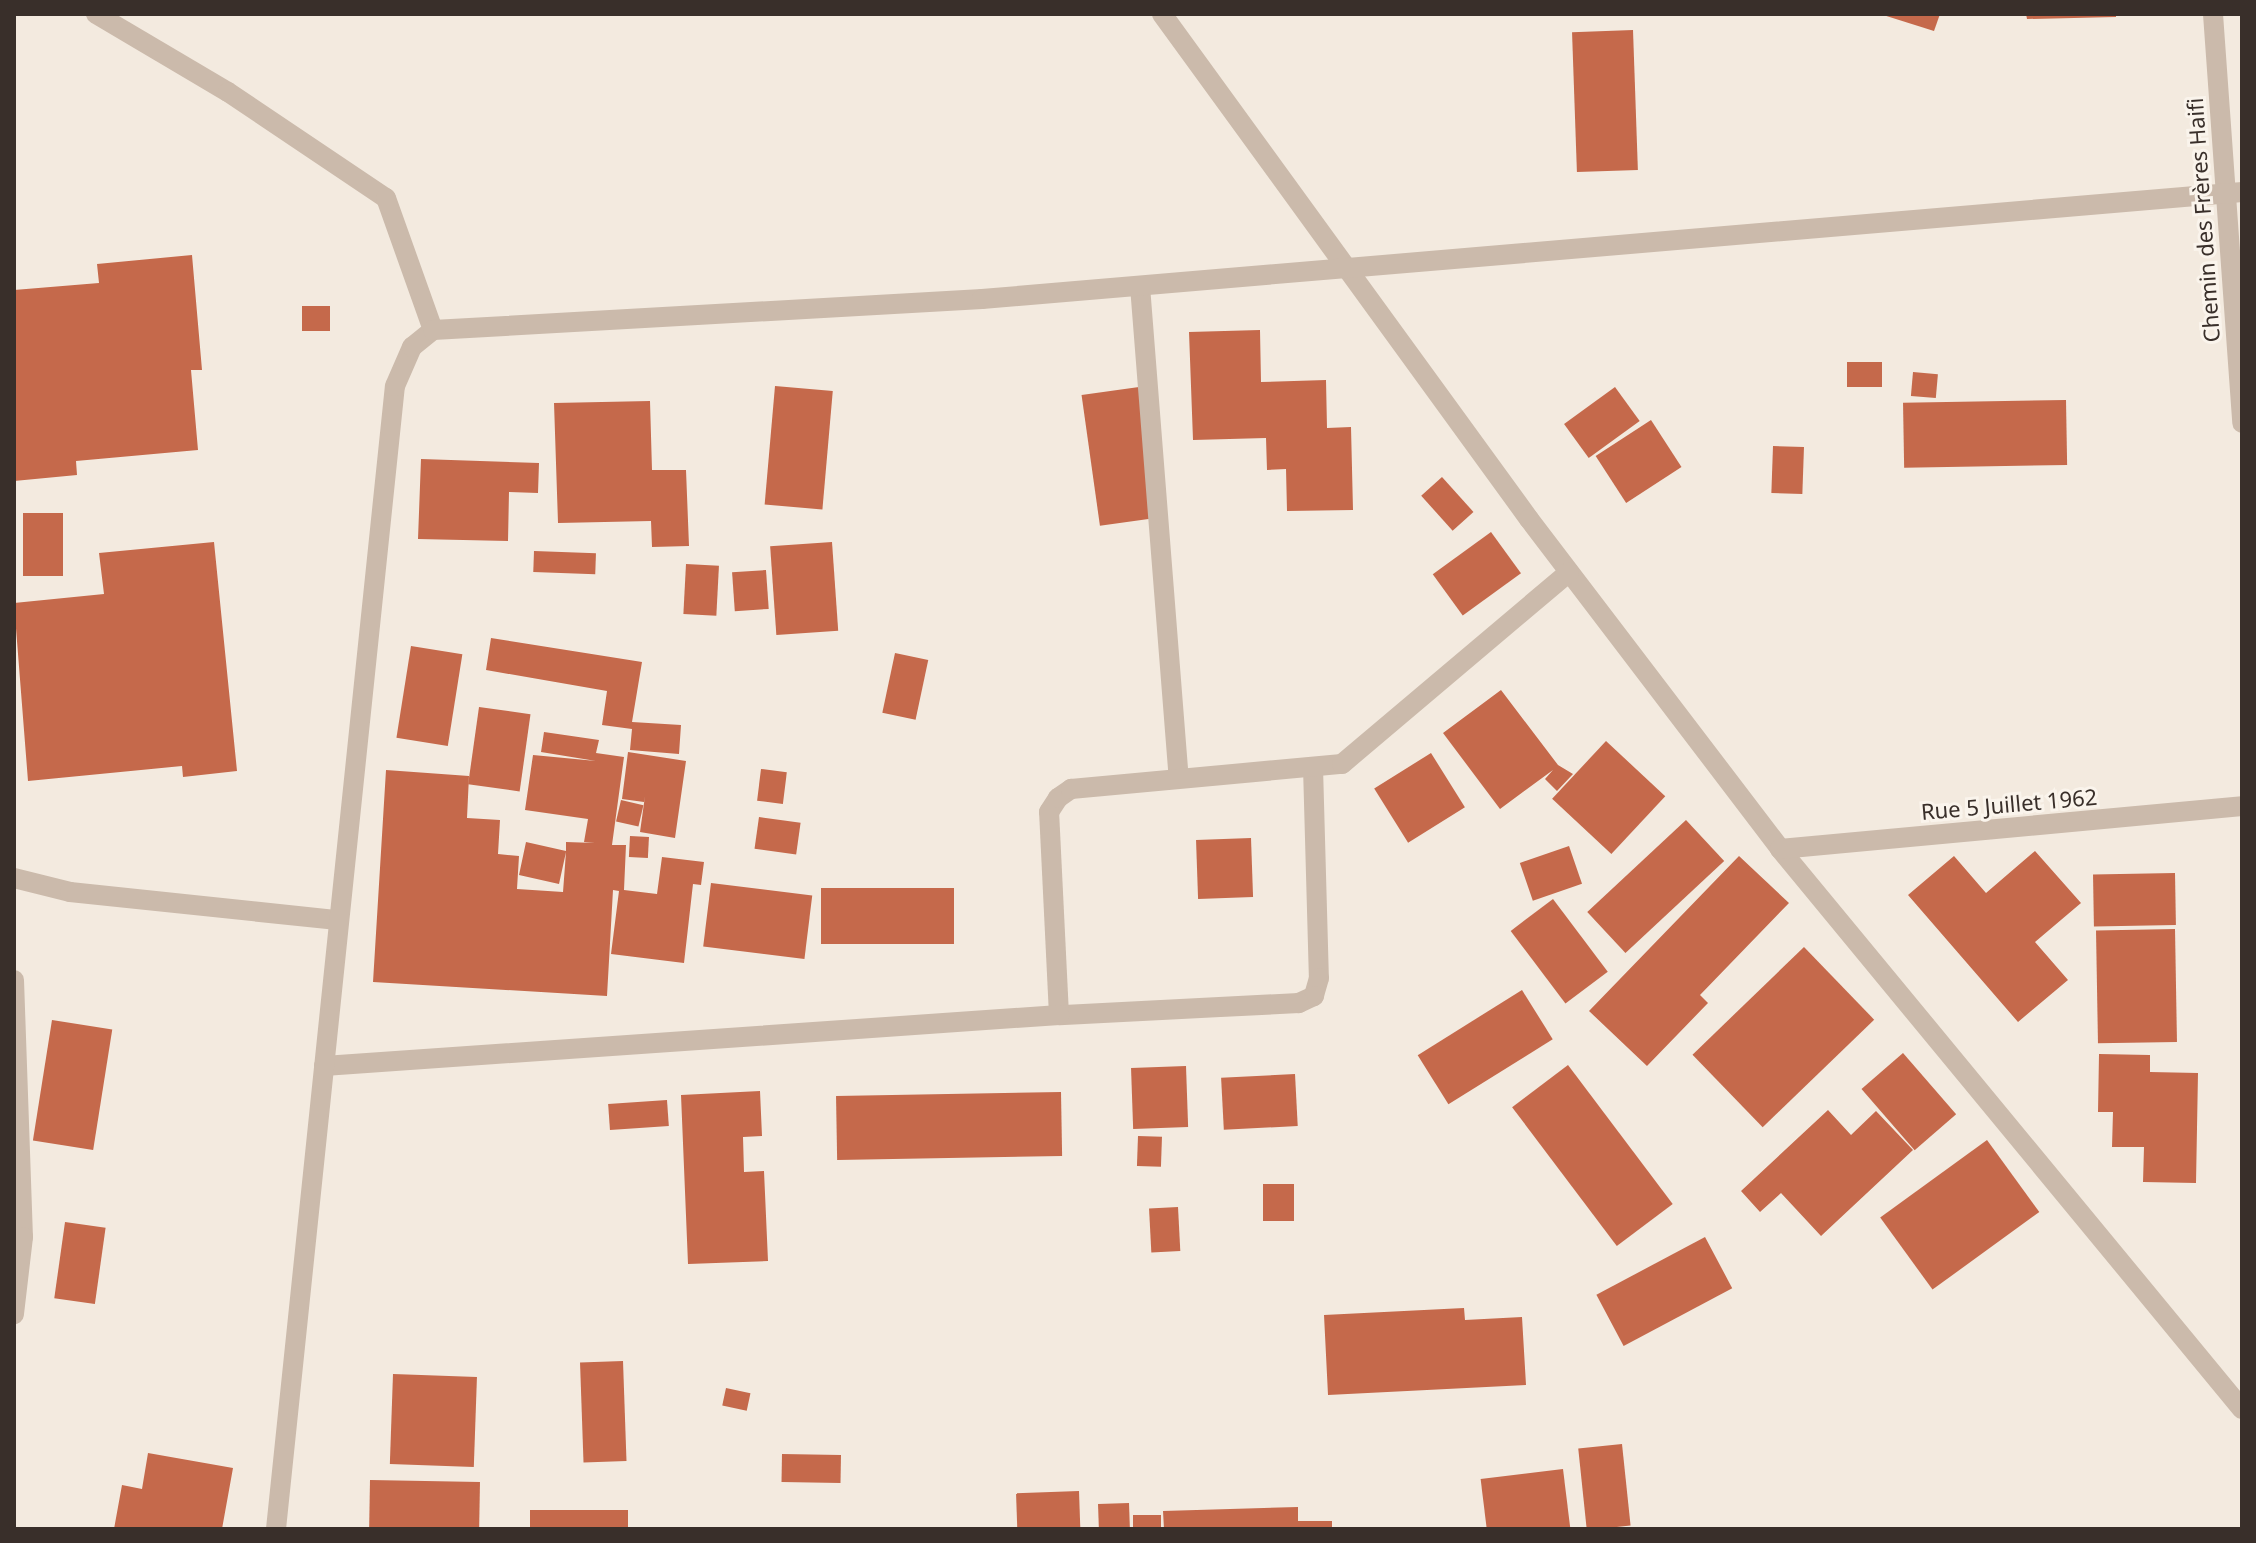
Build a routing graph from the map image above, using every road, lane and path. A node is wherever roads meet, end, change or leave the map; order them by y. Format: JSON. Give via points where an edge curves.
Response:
{"nodes":[{"id":1,"x":96,"y":14,"type":"edge"},
{"id":2,"x":1162,"y":14,"type":"edge"},
{"id":3,"x":2213,"y":14,"type":"edge"},
{"id":4,"x":2232,"y":192,"type":"edge"},
{"id":5,"x":1353,"y":270,"type":"junction"},
{"id":6,"x":1140,"y":286,"type":"junction"},
{"id":7,"x":433,"y":330,"type":"junction"},
{"id":8,"x":2242,"y":423,"type":"edge"},
{"id":9,"x":1569,"y":572,"type":"junction"},
{"id":10,"x":1313,"y":767,"type":"junction"},
{"id":11,"x":1179,"y":778,"type":"junction"},
{"id":12,"x":2242,"y":806,"type":"edge"},
{"id":13,"x":1780,"y":849,"type":"junction"},
{"id":14,"x":14,"y":878,"type":"edge"},
{"id":15,"x":338,"y":920,"type":"junction"},
{"id":16,"x":14,"y":980,"type":"edge"},
{"id":17,"x":1059,"y":1015,"type":"junction"},
{"id":18,"x":324,"y":1066,"type":"junction"},
{"id":19,"x":14,"y":1314,"type":"edge"},
{"id":20,"x":2242,"y":1409,"type":"edge"},
{"id":21,"x":276,"y":1529,"type":"edge"}],
"edges":[{"from":1,"to":7,"type":"street","via":[[228,92],[386,198]]},
{"from":2,"to":5,"type":"street"},
{"from":3,"to":4,"type":"street","name":"Chemin des Frères Haifi"},
{"from":4,"to":5,"type":"street"},
{"from":4,"to":8,"type":"street","name":"Chemin des Frères Haifi"},
{"from":5,"to":6,"type":"street"},
{"from":5,"to":9,"type":"street"},
{"from":6,"to":7,"type":"street"},
{"from":6,"to":11,"type":"street"},
{"from":7,"to":15,"type":"street","via":[[412,347],[395,386]]},
{"from":9,"to":10,"type":"street","via":[[1342,764]]},
{"from":9,"to":13,"type":"street"},
{"from":10,"to":11,"type":"street"},
{"from":10,"to":17,"type":"street","via":[[1319,978],[1314,996],[1299,1003]]},
{"from":11,"to":17,"type":"street","via":[[1071,789],[1049,812]]},
{"from":12,"to":13,"type":"street","name":"Rue 5 Juillet 1962"},
{"from":13,"to":20,"type":"street"},
{"from":14,"to":15,"type":"street","via":[[70,892]]},
{"from":15,"to":18,"type":"street"},
{"from":16,"to":19,"type":"street","via":[[23,1237]]},
{"from":17,"to":18,"type":"street"},
{"from":18,"to":21,"type":"street"}]}
